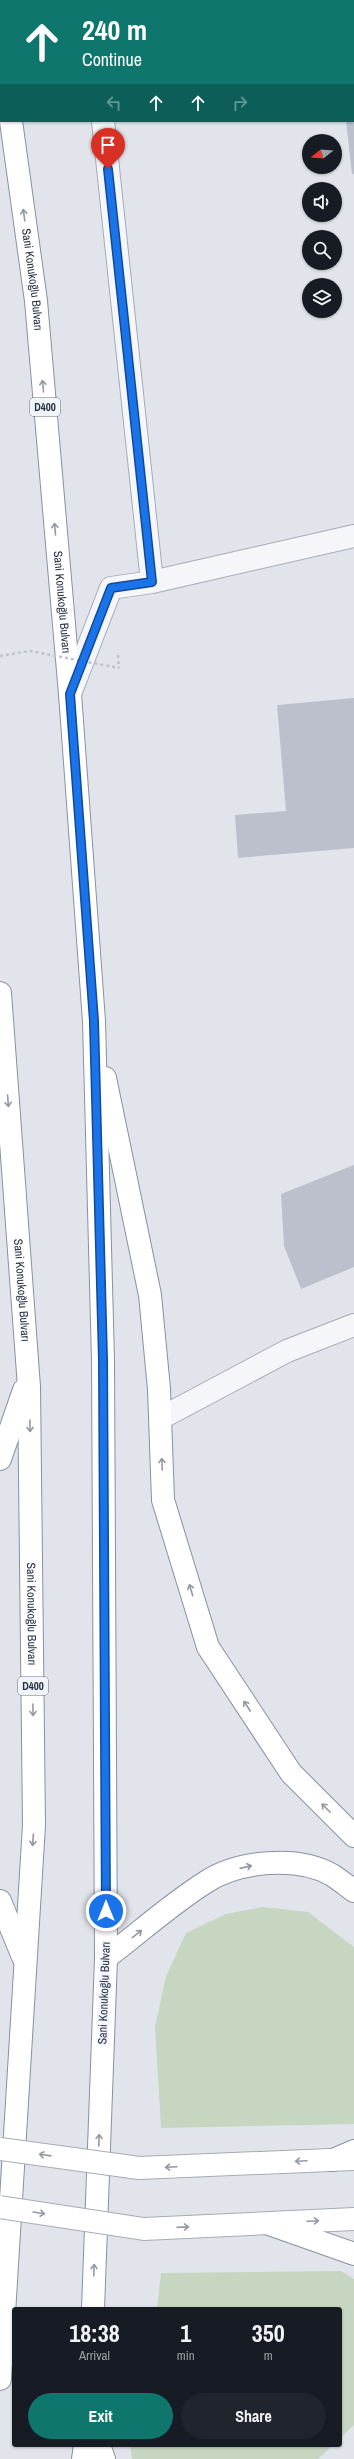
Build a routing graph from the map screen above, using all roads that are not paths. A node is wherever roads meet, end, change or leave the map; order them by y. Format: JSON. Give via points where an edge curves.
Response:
{"nodes":[{"id":1,"x":11,"y":122,"type":"edge"},
{"id":2,"x":103,"y":122,"type":"edge"},
{"id":3,"x":354,"y":536,"type":"edge"},
{"id":4,"x":152,"y":582,"type":"junction"},
{"id":5,"x":70,"y":694,"type":"junction"},
{"id":6,"x":0,"y":993,"type":"edge"},
{"id":7,"x":94,"y":1021,"type":"junction"},
{"id":8,"x":354,"y":1326,"type":"edge"},
{"id":9,"x":28,"y":1375,"type":"junction"},
{"id":10,"x":161,"y":1418,"type":"junction"},
{"id":11,"x":0,"y":1459,"type":"edge"},
{"id":12,"x":354,"y":1836,"type":"edge"},
{"id":13,"x":354,"y":1891,"type":"edge"},
{"id":14,"x":0,"y":1901,"type":"edge"},
{"id":15,"x":106,"y":1958,"type":"junction"},
{"id":16,"x":26,"y":1962,"type":"junction"},
{"id":17,"x":0,"y":2149,"type":"edge"},
{"id":18,"x":354,"y":2152,"type":"edge"},
{"id":19,"x":344,"y":2160,"type":"edge"},
{"id":20,"x":0,"y":2207,"type":"edge"},
{"id":21,"x":354,"y":2219,"type":"edge"},
{"id":22,"x":269,"y":2224,"type":"junction"},
{"id":23,"x":354,"y":2254,"type":"edge"},
{"id":24,"x":93,"y":2307,"type":"edge"},
{"id":25,"x":0,"y":2378,"type":"edge"},
{"id":26,"x":85,"y":2447,"type":"edge"},
{"id":27,"x":100,"y":2447,"type":"edge"},
{"id":28,"x":83,"y":2459,"type":"edge"},
{"id":29,"x":104,"y":2459,"type":"edge"}],
"edges":[{"from":5,"to":1,"type":"main road","name":"Sani Konukoğlu Bulvarı","number":"D400","one_way":true,"via":[[36,301]]},
{"from":2,"to":4,"type":"street"},
{"from":3,"to":4,"type":"street"},
{"from":4,"to":5,"type":"street","via":[[111,588]]},
{"from":5,"to":7,"type":"main road","name":"Sani Konukoğlu Bulvarı","number":"D400"},
{"from":6,"to":9,"type":"main road","name":"Sani Konukoğlu Bulvarı","number":"D400","one_way":true},
{"from":7,"to":10,"type":"main road","via":[[150,1295]]},
{"from":7,"to":15,"type":"main road","name":"Sani Konukoğlu Bulvarı","number":"D400","via":[[103,1360]]},
{"from":8,"to":10,"type":"street","via":[[287,1351]]},
{"from":9,"to":11,"type":"main road"},
{"from":9,"to":16,"type":"main road","name":"Sani Konukoğlu Bulvarı","number":"D400","one_way":true,"via":[[34,1825]]},
{"from":12,"to":10,"type":"main road","one_way":true,"via":[[291,1773],[208,1647],[163,1500]]},
{"from":15,"to":13,"type":"main road","one_way":true,"via":[[207,1881],[233,1870],[268,1862],[300,1864],[331,1874]]},
{"from":14,"to":16,"type":"main road"},
{"from":24,"to":15,"type":"main road","name":"Sani Konukoğlu Bulvarı","number":"D400","one_way":true},
{"from":16,"to":25,"type":"main road","name":"Sani Konukoğlu Bulvarı","number":"D400"},
{"from":19,"to":17,"type":"main road","one_way":true,"bridge":true,"via":[[139,2168]]},
{"from":18,"to":19,"type":"main road"},
{"from":20,"to":22,"type":"main road","one_way":true,"bridge":true,"via":[[144,2229]]},
{"from":22,"to":21,"type":"main road","one_way":true},
{"from":22,"to":23,"type":"main road"},
{"from":26,"to":28,"type":"main road"},
{"from":27,"to":29,"type":"main road"}]}
